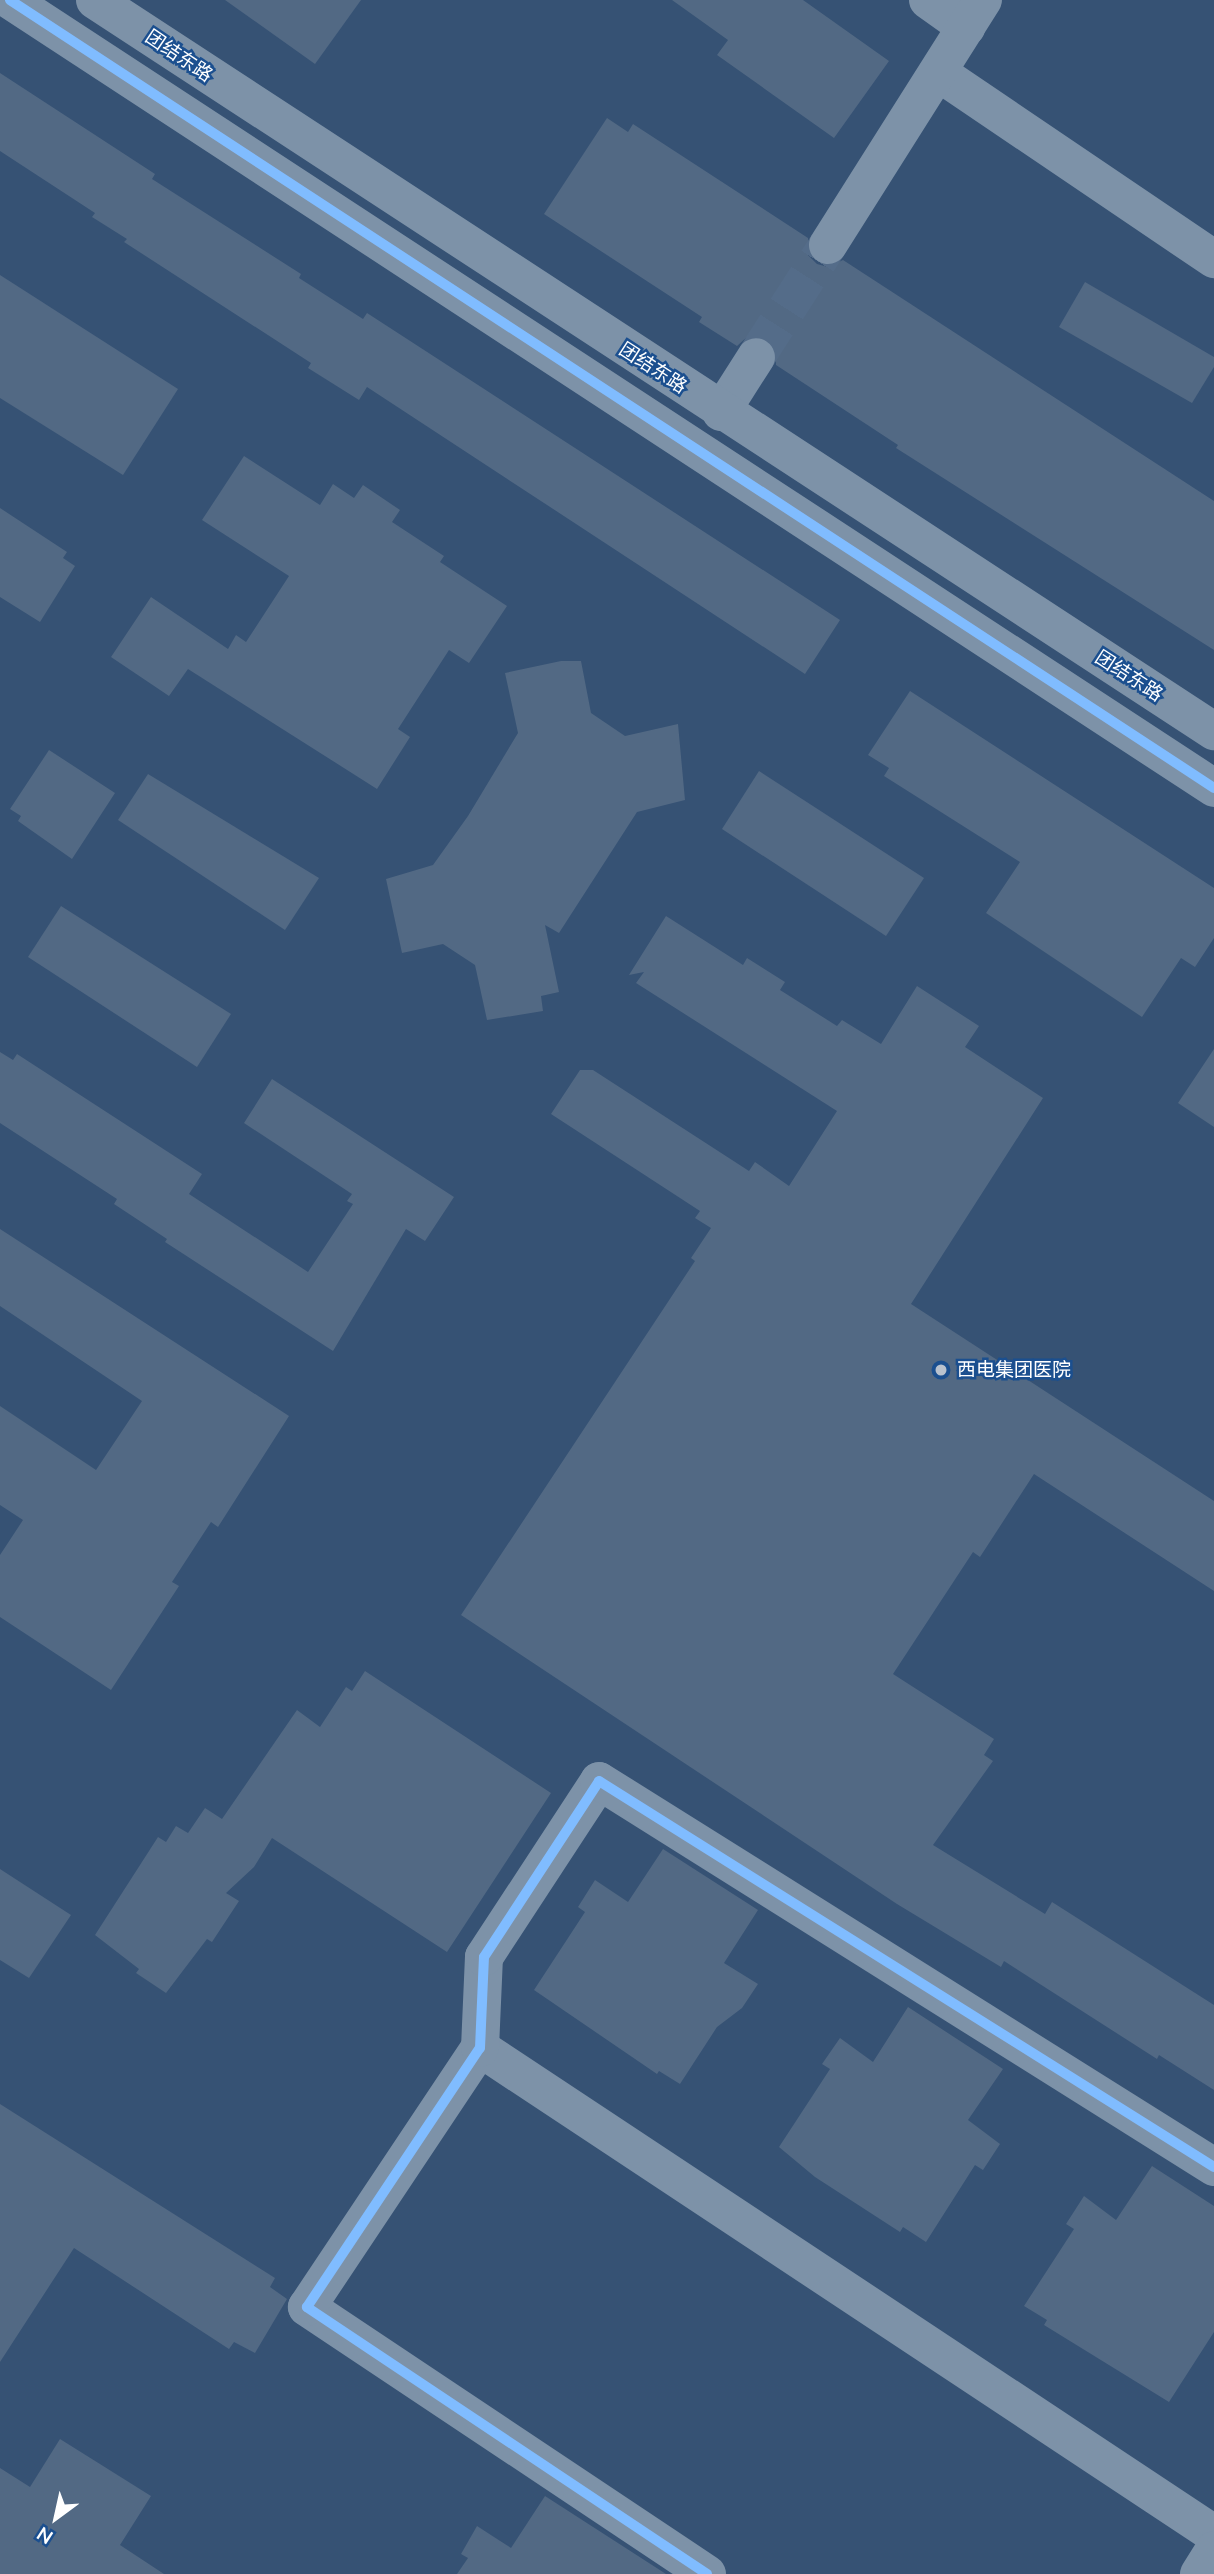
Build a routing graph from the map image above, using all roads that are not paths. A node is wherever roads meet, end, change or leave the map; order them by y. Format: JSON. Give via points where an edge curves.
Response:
{"nodes":[{"id":1,"x":9,"y":0,"type":"edge"},
{"id":2,"x":95,"y":0,"type":"edge"},
{"id":3,"x":928,"y":0,"type":"edge"},
{"id":4,"x":975,"y":14,"type":"edge"},
{"id":5,"x":939,"y":73,"type":"junction"},
{"id":6,"x":828,"y":245,"type":"tunnel mouth"},
{"id":7,"x":1214,"y":259,"type":"edge"},
{"id":8,"x":757,"y":357,"type":"tunnel mouth"},
{"id":9,"x":720,"y":412,"type":"junction"},
{"id":10,"x":1214,"y":732,"type":"edge"},
{"id":11,"x":1214,"y":788,"type":"edge"},
{"id":12,"x":480,"y":2048,"type":"junction"},
{"id":13,"x":1214,"y":2167,"type":"edge"},
{"id":14,"x":1214,"y":2533,"type":"edge"},
{"id":15,"x":1214,"y":2550,"type":"edge"},
{"id":16,"x":707,"y":2574,"type":"edge"},
{"id":17,"x":1199,"y":2574,"type":"edge"}],
"edges":[{"from":1,"to":11,"type":"street"},
{"from":2,"to":9,"type":"street","name":"团结东路"},
{"from":3,"to":4,"type":"street"},
{"from":4,"to":5,"type":"street"},
{"from":5,"to":6,"type":"street"},
{"from":5,"to":7,"type":"street"},
{"from":8,"to":9,"type":"street"},
{"from":9,"to":10,"type":"street","name":"团结东路"},
{"from":12,"to":13,"type":"street","via":[[484,1957],[599,1781]]},
{"from":12,"to":14,"type":"street"},
{"from":12,"to":16,"type":"street","via":[[307,2307]]},
{"from":15,"to":17,"type":"street"}]}
